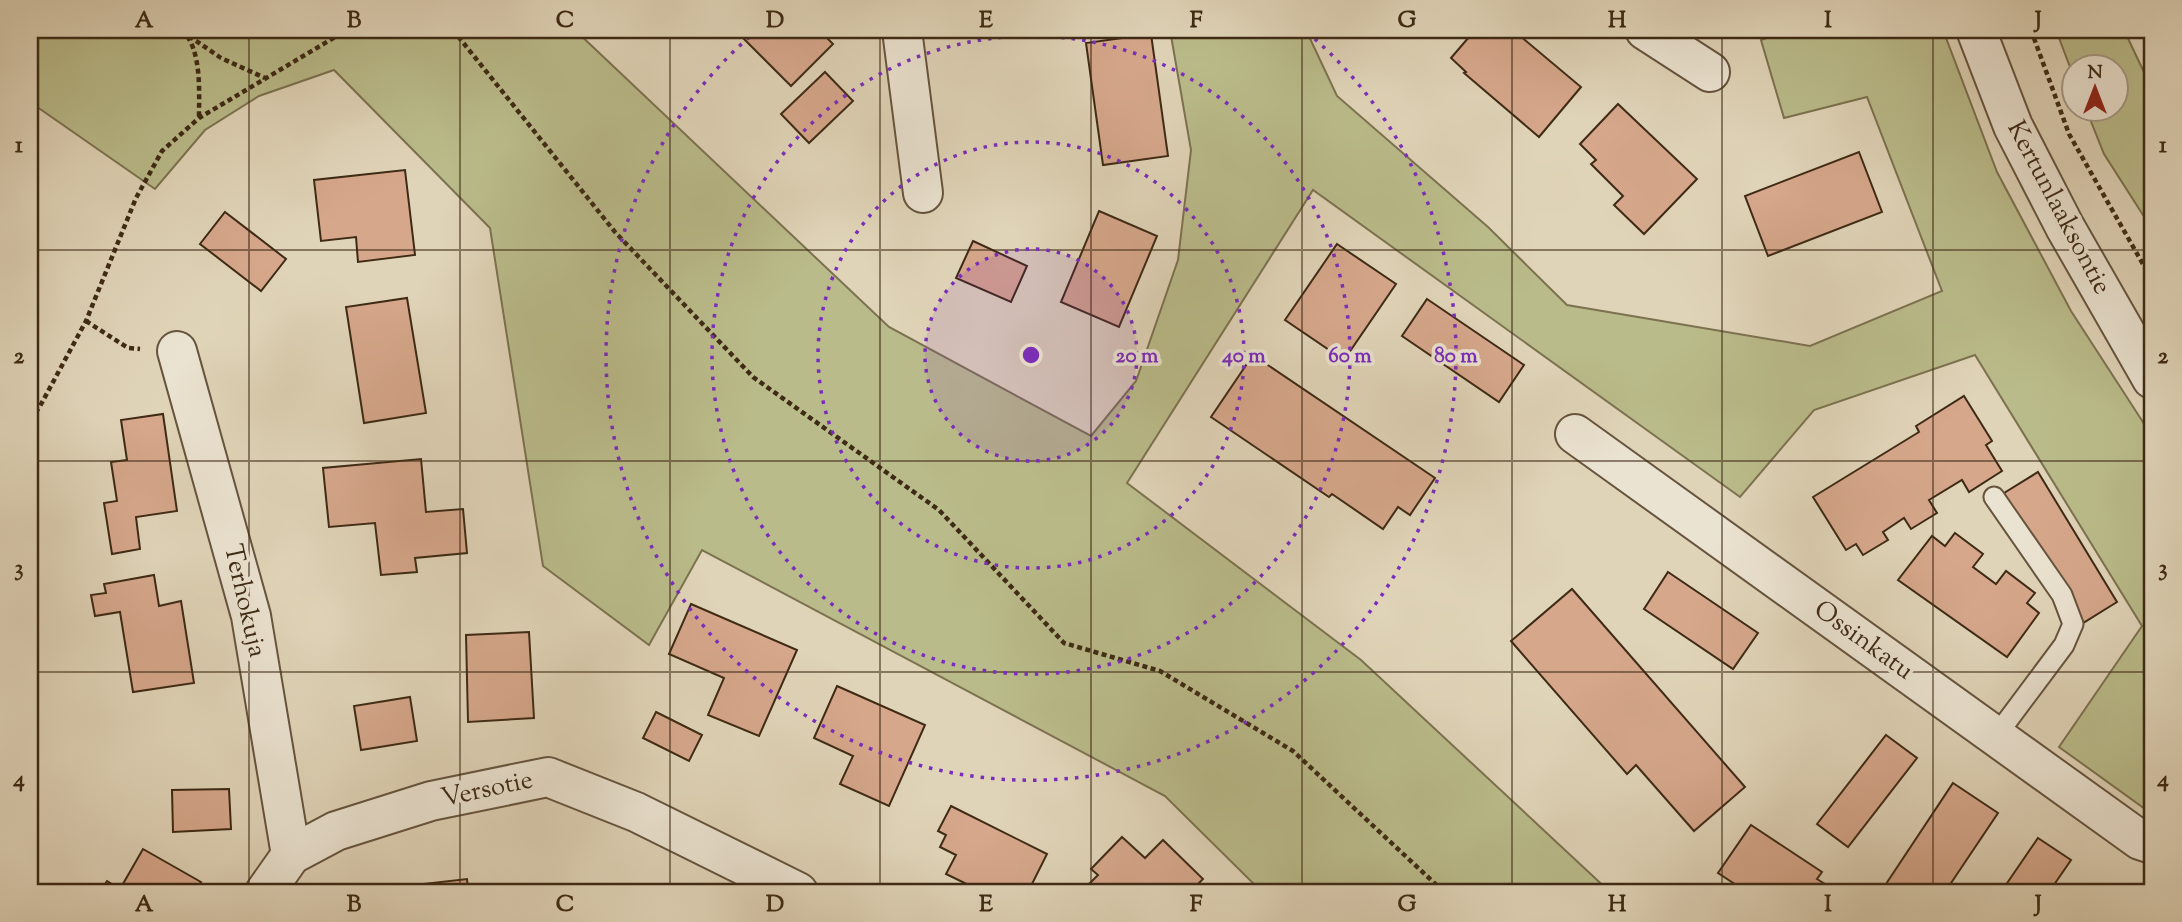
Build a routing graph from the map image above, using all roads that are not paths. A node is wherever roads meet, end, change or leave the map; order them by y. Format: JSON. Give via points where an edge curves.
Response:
{"nodes":[{"id":1,"x":902,"y":30,"type":"edge"},
{"id":2,"x":1646,"y":30,"type":"edge"},
{"id":3,"x":1976,"y":30,"type":"edge"},
{"id":4,"x":1710,"y":72,"type":"dead end"},
{"id":5,"x":923,"y":194,"type":"dead end"},
{"id":6,"x":177,"y":351,"type":"road end"},
{"id":7,"x":2152,"y":379,"type":"edge"},
{"id":8,"x":1576,"y":434,"type":"dead end"},
{"id":9,"x":1994,"y":497,"type":"dead end"},
{"id":10,"x":1996,"y":736,"type":"junction"},
{"id":11,"x":2152,"y":844,"type":"edge"},
{"id":12,"x":291,"y":855,"type":"junction"},
{"id":13,"x":265,"y":892,"type":"edge"},
{"id":14,"x":798,"y":892,"type":"edge"}],
"edges":[{"from":1,"to":5,"type":"street"},
{"from":2,"to":4,"type":"street"},
{"from":3,"to":7,"type":"street","name":"Kertunlaaksontie","via":[[2013,126]]},
{"from":6,"to":12,"type":"street","name":"Terhokuja","via":[[251,616]]},
{"from":8,"to":10,"type":"street","name":"Ossinkatu"},
{"from":9,"to":10,"type":"lane","via":[[2062,595],[2073,624],[2064,645]]},
{"from":10,"to":11,"type":"street","name":"Ossinkatu"},
{"from":12,"to":13,"type":"street","name":"Versotie"},
{"from":12,"to":14,"type":"street","name":"Versotie","via":[[335,831],[431,801],[548,777],[636,812]]}]}
